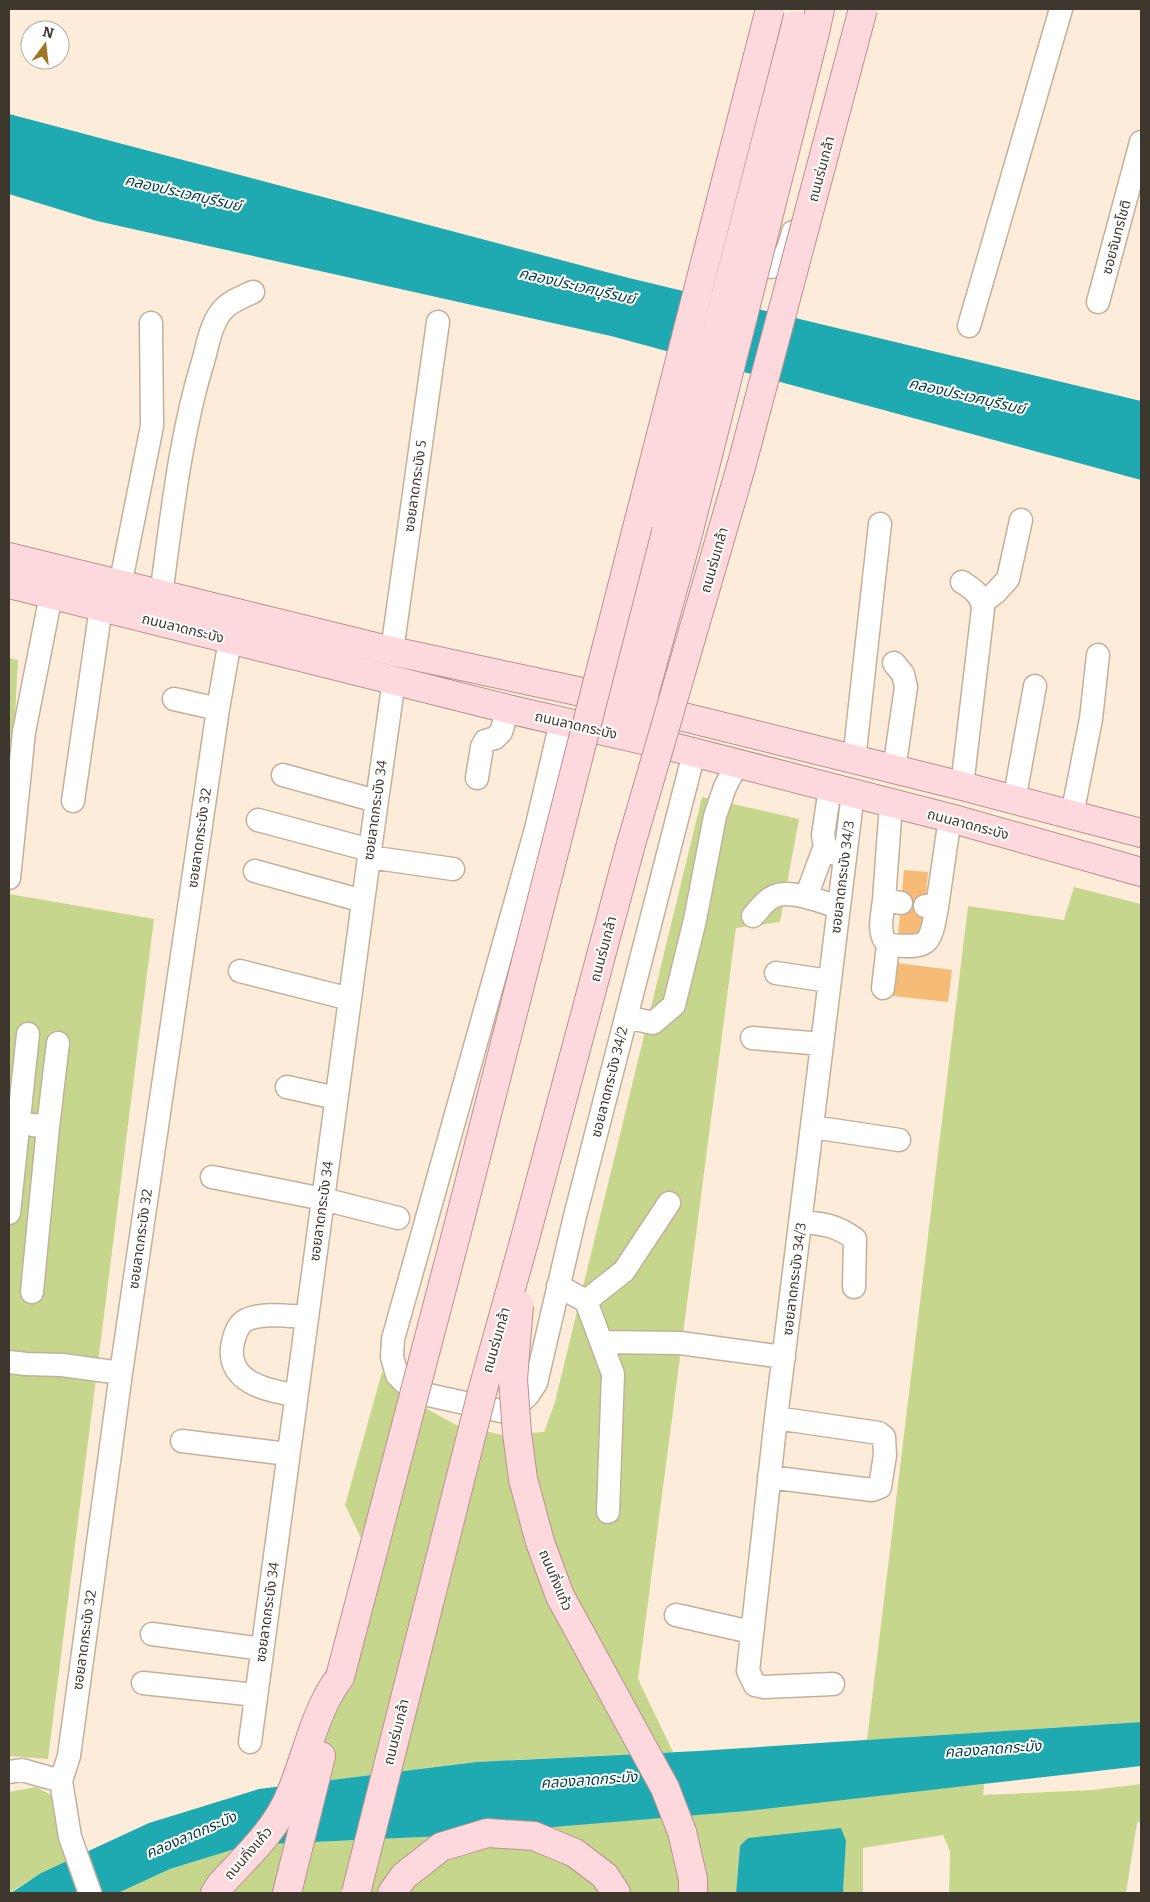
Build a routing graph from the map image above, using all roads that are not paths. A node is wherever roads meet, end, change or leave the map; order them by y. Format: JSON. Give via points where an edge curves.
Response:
{"nodes":[{"id":1,"x":757,"y":9,"type":"edge"},
{"id":2,"x":770,"y":9,"type":"edge"},
{"id":3,"x":852,"y":9,"type":"edge"},
{"id":4,"x":863,"y":9,"type":"edge"},
{"id":5,"x":1061,"y":9,"type":"edge"},
{"id":6,"x":808,"y":19,"type":"edge"},
{"id":7,"x":1141,"y":142,"type":"edge"},
{"id":8,"x":253,"y":292,"type":"dead end"},
{"id":9,"x":1098,"y":302,"type":"dead end"},
{"id":10,"x":438,"y":322,"type":"dead end"},
{"id":11,"x":151,"y":323,"type":"dead end"},
{"id":12,"x":969,"y":326,"type":"dead end"},
{"id":13,"x":1021,"y":520,"type":"dead end"},
{"id":14,"x":880,"y":524,"type":"dead end"},
{"id":15,"x":9,"y":557,"type":"edge"},
{"id":16,"x":962,"y":582,"type":"dead end"},
{"id":17,"x":9,"y":584,"type":"edge"},
{"id":18,"x":120,"y":586,"type":"junction"},
{"id":19,"x":51,"y":595,"type":"junction"},
{"id":20,"x":161,"y":595,"type":"junction"},
{"id":21,"x":982,"y":602,"type":"junction"},
{"id":22,"x":101,"y":607,"type":"junction"},
{"id":23,"x":230,"y":640,"type":"junction"},
{"id":24,"x":392,"y":650,"type":"junction"},
{"id":25,"x":1098,"y":655,"type":"dead end"},
{"id":26,"x":894,"y":663,"type":"dead end"},
{"id":27,"x":394,"y":680,"type":"junction"},
{"id":28,"x":1035,"y":686,"type":"dead end"},
{"id":29,"x":174,"y":699,"type":"dead end"},
{"id":30,"x":630,"y":704,"type":"junction"},
{"id":31,"x":508,"y":709,"type":"junction"},
{"id":32,"x":218,"y":710,"type":"junction"},
{"id":33,"x":560,"y":722,"type":"junction"},
{"id":34,"x":623,"y":735,"type":"junction"},
{"id":35,"x":694,"y":753,"type":"junction"},
{"id":36,"x":854,"y":760,"type":"junction"},
{"id":37,"x":737,"y":764,"type":"junction"},
{"id":38,"x":894,"y":770,"type":"junction"},
{"id":39,"x":283,"y":776,"type":"dead end"},
{"id":40,"x":477,"y":778,"type":"dead end"},
{"id":41,"x":962,"y":786,"type":"junction"},
{"id":42,"x":841,"y":791,"type":"junction"},
{"id":43,"x":1014,"y":800,"type":"junction"},
{"id":44,"x":73,"y":801,"type":"dead end"},
{"id":45,"x":376,"y":801,"type":"junction"},
{"id":46,"x":891,"y":804,"type":"junction"},
{"id":47,"x":1072,"y":815,"type":"junction"},
{"id":48,"x":950,"y":818,"type":"junction"},
{"id":49,"x":258,"y":820,"type":"dead end"},
{"id":50,"x":1141,"y":833,"type":"edge"},
{"id":51,"x":834,"y":852,"type":"junction"},
{"id":52,"x":369,"y":853,"type":"junction"},
{"id":53,"x":453,"y":869,"type":"dead end"},
{"id":54,"x":255,"y":871,"type":"dead end"},
{"id":55,"x":1141,"y":872,"type":"edge"},
{"id":56,"x":9,"y":878,"type":"edge"},
{"id":57,"x":806,"y":898,"type":"junction"},
{"id":58,"x":363,"y":901,"type":"junction"},
{"id":59,"x":838,"y":907,"type":"junction"},
{"id":60,"x":753,"y":916,"type":"dead end"},
{"id":61,"x":888,"y":945,"type":"junction"},
{"id":62,"x":240,"y":971,"type":"dead end"},
{"id":63,"x":776,"y":973,"type":"dead end"},
{"id":64,"x":829,"y":981,"type":"junction"},
{"id":65,"x":883,"y":988,"type":"dead end"},
{"id":66,"x":350,"y":999,"type":"junction"},
{"id":67,"x":626,"y":1017,"type":"junction"},
{"id":68,"x":28,"y":1034,"type":"dead end"},
{"id":69,"x":752,"y":1038,"type":"dead end"},
{"id":70,"x":58,"y":1043,"type":"dead end"},
{"id":71,"x":822,"y":1044,"type":"junction"},
{"id":72,"x":287,"y":1087,"type":"dead end"},
{"id":73,"x":336,"y":1098,"type":"junction"},
{"id":74,"x":14,"y":1123,"type":"edge"},
{"id":75,"x":48,"y":1126,"type":"junction"},
{"id":76,"x":812,"y":1127,"type":"junction"},
{"id":77,"x":899,"y":1140,"type":"dead end"},
{"id":78,"x":212,"y":1177,"type":"dead end"},
{"id":79,"x":323,"y":1200,"type":"junction"},
{"id":80,"x":669,"y":1203,"type":"dead end"},
{"id":81,"x":9,"y":1213,"type":"edge"},
{"id":82,"x":398,"y":1218,"type":"dead end"},
{"id":83,"x":802,"y":1222,"type":"junction"},
{"id":84,"x":524,"y":1242,"type":"junction"},
{"id":85,"x":558,"y":1286,"type":"junction"},
{"id":86,"x":854,"y":1287,"type":"dead end"},
{"id":87,"x":32,"y":1292,"type":"dead end"},
{"id":88,"x":586,"y":1301,"type":"junction"},
{"id":89,"x":307,"y":1317,"type":"junction"},
{"id":90,"x":602,"y":1342,"type":"junction"},
{"id":91,"x":784,"y":1357,"type":"junction"},
{"id":92,"x":9,"y":1362,"type":"edge"},
{"id":93,"x":121,"y":1373,"type":"junction"},
{"id":94,"x":296,"y":1395,"type":"junction"},
{"id":95,"x":776,"y":1418,"type":"junction"},
{"id":96,"x":182,"y":1441,"type":"dead end"},
{"id":97,"x":288,"y":1454,"type":"junction"},
{"id":98,"x":770,"y":1476,"type":"junction"},
{"id":99,"x":608,"y":1512,"type":"dead end"},
{"id":100,"x":676,"y":1615,"type":"dead end"},
{"id":101,"x":751,"y":1632,"type":"junction"},
{"id":102,"x":152,"y":1634,"type":"dead end"},
{"id":103,"x":262,"y":1649,"type":"junction"},
{"id":104,"x":340,"y":1677,"type":"junction"},
{"id":105,"x":143,"y":1683,"type":"dead end"},
{"id":106,"x":833,"y":1684,"type":"dead end"},
{"id":107,"x":256,"y":1695,"type":"junction"},
{"id":108,"x":250,"y":1742,"type":"dead end"},
{"id":109,"x":9,"y":1772,"type":"edge"},
{"id":110,"x":61,"y":1781,"type":"junction"},
{"id":111,"x":212,"y":1890,"type":"edge"},
{"id":112,"x":90,"y":1893,"type":"edge"},
{"id":113,"x":288,"y":1893,"type":"edge"},
{"id":114,"x":356,"y":1893,"type":"edge"},
{"id":115,"x":392,"y":1893,"type":"edge"},
{"id":116,"x":616,"y":1893,"type":"edge"},
{"id":117,"x":693,"y":1893,"type":"edge"}],
"edges":[{"from":1,"to":3,"type":"street","via":[[708,227],[710,242],[720,254],[771,267],[781,262],[789,250]]},
{"from":2,"to":104,"type":"main road","bridge":true},
{"from":4,"to":84,"type":"main road","name":"ถนนร่มเกล้า","bridge":true,"via":[[741,467],[631,844]]},
{"from":5,"to":12,"type":"street"},
{"from":6,"to":30,"type":"main road","bridge":true},
{"from":7,"to":9,"type":"street","name":"ซอยจันทรโชติ"},
{"from":8,"to":20,"type":"street","via":[[225,306],[219,314],[194,388],[181,447]]},
{"from":10,"to":24,"type":"street","name":"ซอยลาดกระบัง 5"},
{"from":11,"to":18,"type":"street","via":[[152,426]]},
{"from":13,"to":21,"type":"street","via":[[1008,579]]},
{"from":14,"to":36,"type":"street"},
{"from":15,"to":18,"type":"main road","name":"ถนนลาดกระบัง"},
{"from":16,"to":21,"type":"street","via":[[976,591]]},
{"from":17,"to":19,"type":"main road","name":"ถนนลาดกระบัง"},
{"from":18,"to":20,"type":"main road","name":"ถนนลาดกระบัง"},
{"from":19,"to":22,"type":"main road","name":"ถนนลาดกระบัง"},
{"from":19,"to":56,"type":"street","via":[[24,732]]},
{"from":20,"to":24,"type":"main road","name":"ถนนลาดกระบัง"},
{"from":21,"to":41,"type":"street"},
{"from":22,"to":23,"type":"main road","name":"ถนนลาดกระบัง"},
{"from":22,"to":44,"type":"street"},
{"from":23,"to":27,"type":"main road","name":"ถนนลาดกระบัง"},
{"from":23,"to":32,"type":"street","name":"ซอยลาดกระบัง 32"},
{"from":24,"to":30,"type":"main road","name":"ถนนลาดกระบัง"},
{"from":25,"to":47,"type":"street","via":[[1091,719]]},
{"from":26,"to":38,"type":"street","via":[[903,674],[906,686]]},
{"from":27,"to":31,"type":"main road","name":"ถนนลาดกระบัง"},
{"from":27,"to":45,"type":"street","name":"ซอยลาดกระบัง 34"},
{"from":28,"to":43,"type":"street"},
{"from":29,"to":32,"type":"street"},
{"from":30,"to":34,"type":"main road"},
{"from":30,"to":36,"type":"main road","name":"ถนนลาดกระบัง"},
{"from":31,"to":33,"type":"main road","name":"ถนนลาดกระบัง"},
{"from":31,"to":40,"type":"street","via":[[501,732],[485,741],[482,747]]},
{"from":32,"to":93,"type":"street","name":"ซอยลาดกระบัง 32"},
{"from":33,"to":34,"type":"main road","name":"ถนนลาดกระบัง"},
{"from":33,"to":85,"type":"street","name":"ซอยลาดกระบัง 34/2","via":[[536,829],[393,1339],[392,1357],[397,1375],[406,1385],[424,1394],[501,1411],[517,1406],[536,1383]]},
{"from":34,"to":35,"type":"main road","name":"ถนนลาดกระบัง"},
{"from":35,"to":37,"type":"main road","name":"ถนนลาดกระบัง"},
{"from":35,"to":67,"type":"street","name":"ซอยลาดกระบัง 34/2"},
{"from":36,"to":38,"type":"main road","name":"ถนนลาดกระบัง"},
{"from":37,"to":42,"type":"main road","name":"ถนนลาดกระบัง"},
{"from":37,"to":67,"type":"street","via":[[715,816],[695,920],[674,1005],[653,1023]]},
{"from":38,"to":41,"type":"main road","name":"ถนนลาดกระบัง"},
{"from":39,"to":45,"type":"street"},
{"from":41,"to":43,"type":"main road","name":"ถนนลาดกระบัง"},
{"from":42,"to":46,"type":"main road","name":"ถนนลาดกระบัง"},
{"from":42,"to":51,"type":"street","name":"ซอยลาดกระบัง 34/3"},
{"from":43,"to":47,"type":"main road","name":"ถนนลาดกระบัง"},
{"from":45,"to":52,"type":"street","name":"ซอยลาดกระบัง 34"},
{"from":46,"to":48,"type":"main road","name":"ถนนลาดกระบัง"},
{"from":46,"to":61,"type":"street","via":[[892,902],[881,925],[882,938]]},
{"from":47,"to":50,"type":"main road","name":"ถนนลาดกระบัง"},
{"from":48,"to":55,"type":"main road","name":"ถนนลาดกระบัง"},
{"from":48,"to":61,"type":"street","via":[[931,906],[933,928],[928,940],[923,945],[911,947]]},
{"from":49,"to":52,"type":"street"},
{"from":51,"to":57,"type":"street"},
{"from":51,"to":59,"type":"street","name":"ซอยลาดกระบัง 34/3"},
{"from":52,"to":53,"type":"street"},
{"from":52,"to":58,"type":"street","name":"ซอยลาดกระบัง 34"},
{"from":54,"to":58,"type":"street"},
{"from":57,"to":59,"type":"street"},
{"from":57,"to":60,"type":"street","via":[[783,894],[772,897]]},
{"from":58,"to":66,"type":"street","name":"ซอยลาดกระบัง 34"},
{"from":59,"to":64,"type":"street","name":"ซอยลาดกระบัง 34/3"},
{"from":61,"to":65,"type":"street"},
{"from":62,"to":66,"type":"street"},
{"from":63,"to":64,"type":"street"},
{"from":64,"to":71,"type":"street","name":"ซอยลาดกระบัง 34/3"},
{"from":66,"to":73,"type":"street","name":"ซอยลาดกระบัง 34"},
{"from":67,"to":85,"type":"street","name":"ซอยลาดกระบัง 34/2"},
{"from":68,"to":74,"type":"street"},
{"from":69,"to":71,"type":"street"},
{"from":70,"to":75,"type":"street"},
{"from":71,"to":76,"type":"street","name":"ซอยลาดกระบัง 34/3"},
{"from":72,"to":73,"type":"street"},
{"from":73,"to":79,"type":"street","name":"ซอยลาดกระบัง 34"},
{"from":74,"to":75,"type":"street"},
{"from":74,"to":81,"type":"street"},
{"from":75,"to":87,"type":"street"},
{"from":76,"to":77,"type":"street"},
{"from":76,"to":83,"type":"street","name":"ซอยลาดกระบัง 34/3"},
{"from":78,"to":79,"type":"street"},
{"from":79,"to":82,"type":"street"},
{"from":79,"to":89,"type":"street","name":"ซอยลาดกระบัง 34"},
{"from":80,"to":88,"type":"street","via":[[624,1271]]},
{"from":83,"to":86,"type":"street","via":[[830,1225],[855,1239]]},
{"from":83,"to":91,"type":"street","name":"ซอยลาดกระบัง 34/3"},
{"from":84,"to":114,"type":"main road","name":"ถนนร่มเกล้า","bridge":true,"via":[[484,1385]]},
{"from":84,"to":117,"type":"main road","name":"ถนนกิ่งแก้ว","bridge":true,"via":[[513,1379],[523,1479],[540,1542],[560,1596],[666,1788],[682,1832]]},
{"from":85,"to":88,"type":"street"},
{"from":88,"to":90,"type":"street"},
{"from":89,"to":94,"type":"street","name":"ซอยลาดกระบัง 34"},
{"from":89,"to":94,"type":"street","via":[[258,1316],[244,1321],[232,1345],[238,1374],[258,1386]]},
{"from":90,"to":91,"type":"street","via":[[680,1343]]},
{"from":90,"to":99,"type":"street","via":[[613,1374]]},
{"from":91,"to":95,"type":"street","name":"ซอยลาดกระบัง 34/3"},
{"from":92,"to":93,"type":"street"},
{"from":93,"to":110,"type":"street","name":"ซอยลาดกระบัง 32","via":[[69,1756]]},
{"from":94,"to":97,"type":"street","name":"ซอยลาดกระบัง 34"},
{"from":95,"to":98,"type":"street","name":"ซอยลาดกระบัง 34/3"},
{"from":95,"to":98,"type":"street","via":[[879,1433],[884,1437],[885,1455],[880,1487],[872,1490]]},
{"from":96,"to":97,"type":"street"},
{"from":97,"to":103,"type":"street","name":"ซอยลาดกระบัง 34"},
{"from":98,"to":101,"type":"street","name":"ซอยลาดกระบัง 34/3","via":[[756,1505]]},
{"from":100,"to":101,"type":"street"},
{"from":101,"to":106,"type":"street","name":"ซอยลาดกระบัง 34/3","via":[[748,1671],[755,1685]]},
{"from":102,"to":103,"type":"street"},
{"from":103,"to":107,"type":"street","name":"ซอยลาดกระบัง 34"},
{"from":104,"to":111,"type":"main road","name":"ถนนกิ่งแก้ว","via":[[323,1706],[291,1795],[270,1830]]},
{"from":104,"to":113,"type":"main road"},
{"from":105,"to":107,"type":"street"},
{"from":107,"to":108,"type":"street","name":"ซอยลาดกระบัง 34"},
{"from":109,"to":110,"type":"street","via":[[22,1770]]},
{"from":110,"to":112,"type":"street","name":"ซอยลาดกระบัง 32","via":[[70,1837]]},
{"from":115,"to":116,"type":"main road","via":[[404,1876],[441,1847],[487,1833],[534,1836],[575,1853],[605,1876]]}]}
